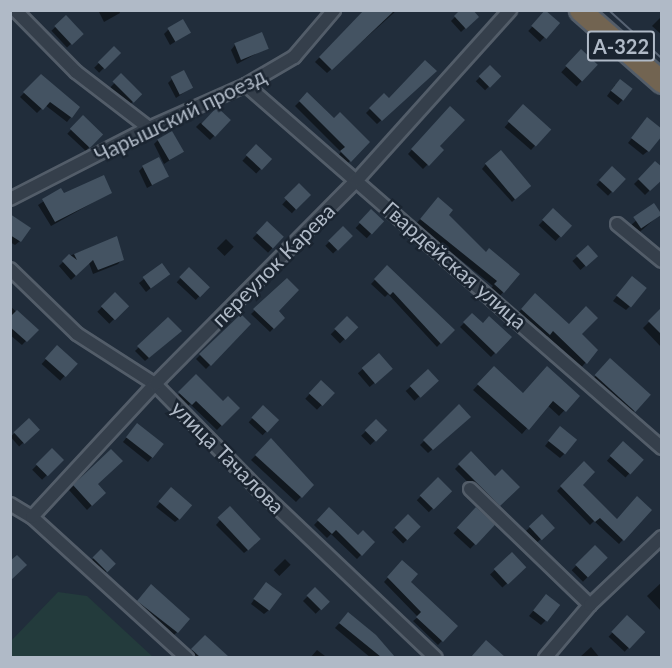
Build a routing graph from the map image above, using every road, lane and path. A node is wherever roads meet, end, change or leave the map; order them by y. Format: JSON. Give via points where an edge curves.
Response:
{"nodes":[{"id":1,"x":15,"y":10,"type":"edge"},
{"id":2,"x":334,"y":10,"type":"edge"},
{"id":3,"x":510,"y":10,"type":"edge"},
{"id":4,"x":580,"y":10,"type":"edge"},
{"id":5,"x":662,"y":82,"type":"edge"},
{"id":6,"x":246,"y":85,"type":"junction"},
{"id":7,"x":149,"y":128,"type":"junction"},
{"id":8,"x":357,"y":180,"type":"junction"},
{"id":9,"x":10,"y":199,"type":"edge"},
{"id":10,"x":617,"y":224,"type":"dead end"},
{"id":11,"x":662,"y":261,"type":"edge"},
{"id":12,"x":10,"y":269,"type":"edge"},
{"id":13,"x":155,"y":384,"type":"junction"},
{"id":14,"x":662,"y":448,"type":"edge"},
{"id":15,"x":470,"y":489,"type":"dead end"},
{"id":16,"x":10,"y":504,"type":"edge"},
{"id":17,"x":32,"y":517,"type":"junction"},
{"id":18,"x":662,"y":537,"type":"edge"},
{"id":19,"x":590,"y":605,"type":"junction"},
{"id":20,"x":187,"y":657,"type":"edge"},
{"id":21,"x":436,"y":657,"type":"edge"},
{"id":22,"x":545,"y":657,"type":"edge"}],
"edges":[{"from":1,"to":7,"type":"street","via":[[76,72]]},
{"from":2,"to":6,"type":"street","name":"Чарышский проезд","via":[[294,57]]},
{"from":3,"to":8,"type":"street","name":"переулок Карева"},
{"from":4,"to":5,"type":"highway","number":"А-322"},
{"from":6,"to":7,"type":"street","name":"Чарышский проезд"},
{"from":6,"to":8,"type":"street","name":"Гвардейская улица"},
{"from":7,"to":9,"type":"street","name":"Чарышский проезд"},
{"from":8,"to":13,"type":"street","name":"переулок Карева"},
{"from":8,"to":14,"type":"street","name":"Гвардейская улица"},
{"from":10,"to":11,"type":"street"},
{"from":12,"to":13,"type":"street","name":"улица Тачалова","via":[[77,334]]},
{"from":13,"to":17,"type":"street","name":"переулок Карева"},
{"from":13,"to":21,"type":"street","name":"улица Тачалова","via":[[258,489]]},
{"from":15,"to":19,"type":"street"},
{"from":16,"to":17,"type":"street"},
{"from":17,"to":20,"type":"street"},
{"from":18,"to":19,"type":"street"},
{"from":19,"to":22,"type":"street"}]}
